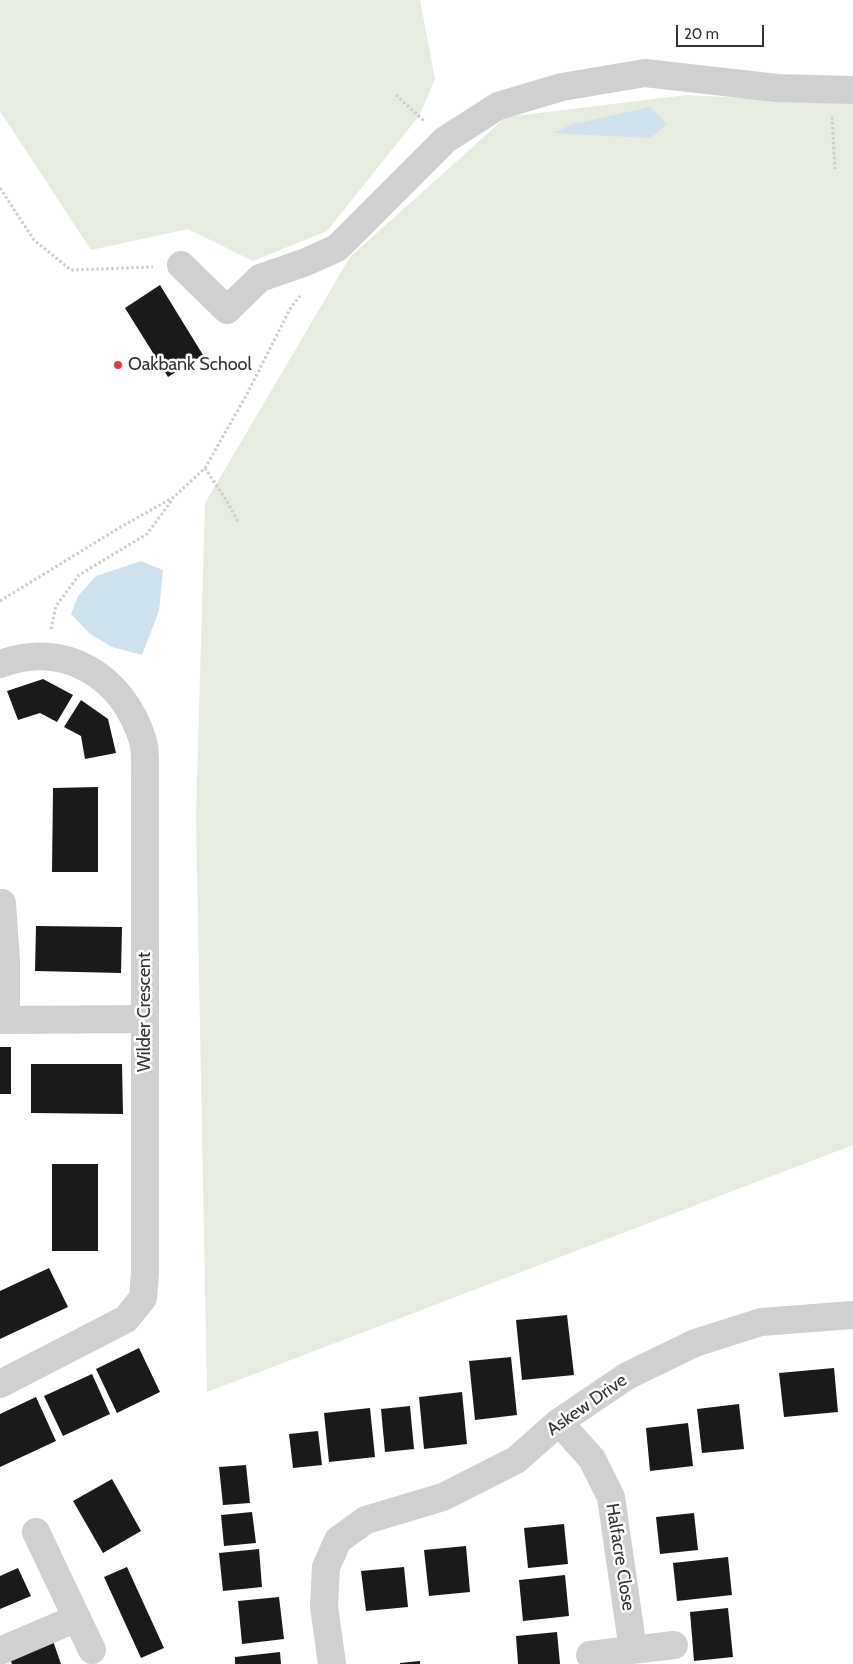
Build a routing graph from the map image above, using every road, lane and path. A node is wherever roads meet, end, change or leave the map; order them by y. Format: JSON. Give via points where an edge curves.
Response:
{"nodes":[{"id":1,"x":842,"y":89,"type":"edge"},
{"id":2,"x":396,"y":95,"type":"dead end"},
{"id":3,"x":445,"y":140,"type":"junction"},
{"id":4,"x":835,"y":168,"type":"dead end"},
{"id":5,"x":0,"y":188,"type":"edge"},
{"id":6,"x":181,"y":265,"type":"joint"},
{"id":7,"x":303,"y":292,"type":"dead end"},
{"id":8,"x":205,"y":468,"type":"junction"},
{"id":9,"x":174,"y":497,"type":"junction"},
{"id":10,"x":238,"y":522,"type":"dead end"},
{"id":11,"x":0,"y":601,"type":"edge"},
{"id":12,"x":46,"y":655,"type":"junction"},
{"id":13,"x":0,"y":664,"type":"edge"},
{"id":14,"x":2,"y":903,"type":"dead end"},
{"id":15,"x":145,"y":1019,"type":"junction"},
{"id":16,"x":3,"y":1020,"type":"edge"},
{"id":17,"x":853,"y":1314,"type":"edge"},
{"id":18,"x":0,"y":1384,"type":"edge"},
{"id":19,"x":559,"y":1422,"type":"junction"},
{"id":20,"x":36,"y":1532,"type":"dead end"},
{"id":21,"x":77,"y":1618,"type":"junction"},
{"id":22,"x":674,"y":1645,"type":"dead end"},
{"id":23,"x":92,"y":1650,"type":"dead end"},
{"id":24,"x":633,"y":1650,"type":"junction"},
{"id":25,"x":0,"y":1651,"type":"edge"},
{"id":26,"x":590,"y":1655,"type":"dead end"},
{"id":27,"x":332,"y":1664,"type":"edge"}],
"edges":[{"from":1,"to":3,"type":"street","via":[[777,88],[645,73],[562,87],[498,106]]},
{"from":1,"to":4,"type":"path"},
{"from":2,"to":3,"type":"path"},
{"from":3,"to":6,"type":"street","via":[[337,248],[260,278],[227,310]]},
{"from":5,"to":6,"type":"path","via":[[34,240],[71,270]]},
{"from":7,"to":8,"type":"path","via":[[291,307]]},
{"from":8,"to":9,"type":"path"},
{"from":8,"to":10,"type":"path"},
{"from":9,"to":11,"type":"path"},
{"from":9,"to":12,"type":"path","via":[[147,534],[79,576],[56,606]]},
{"from":12,"to":13,"type":"street","name":"Wilder Crescent"},
{"from":12,"to":15,"type":"street","name":"Wilder Crescent","via":[[74,661],[103,678],[128,708],[143,742]]},
{"from":14,"to":16,"type":"street","via":[[6,961]]},
{"from":15,"to":16,"type":"street"},
{"from":15,"to":18,"type":"street","name":"Wilder Crescent","via":[[146,1273],[143,1298],[126,1319]]},
{"from":17,"to":19,"type":"street","name":"Askew Drive","via":[[761,1322],[695,1343],[627,1376]]},
{"from":19,"to":24,"type":"street","name":"Halfacre Close","via":[[592,1459],[611,1497]]},
{"from":19,"to":27,"type":"street","name":"Askew Drive","via":[[516,1460],[443,1497],[332,1533],[324,1606]]},
{"from":20,"to":21,"type":"street"},
{"from":21,"to":23,"type":"street"},
{"from":21,"to":25,"type":"street"},
{"from":22,"to":24,"type":"street"},
{"from":24,"to":26,"type":"street"}]}
